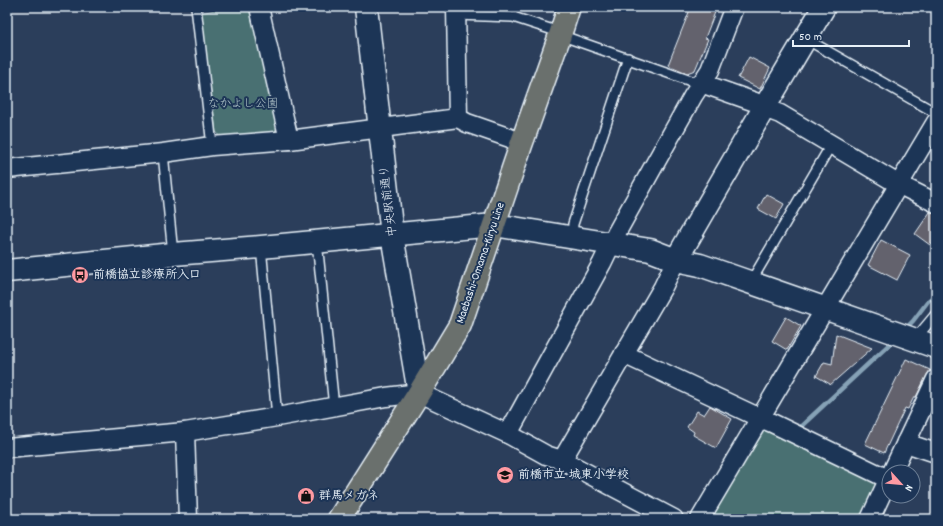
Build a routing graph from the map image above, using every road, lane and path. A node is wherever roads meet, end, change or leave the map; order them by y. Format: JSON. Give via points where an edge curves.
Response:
{"nodes":[{"id":1,"x":196,"y":7,"type":"edge"},
{"id":2,"x":258,"y":7,"type":"edge"},
{"id":3,"x":366,"y":7,"type":"edge"},
{"id":4,"x":569,"y":7,"type":"edge"},
{"id":5,"x":734,"y":7,"type":"edge"},
{"id":6,"x":824,"y":7,"type":"edge"},
{"id":7,"x":456,"y":11,"type":"edge"},
{"id":8,"x":560,"y":35,"type":"junction"},
{"id":9,"x":806,"y":39,"type":"junction"},
{"id":10,"x":628,"y":58,"type":"junction"},
{"id":11,"x":701,"y":83,"type":"junction"},
{"id":12,"x":764,"y":108,"type":"junction"},
{"id":13,"x":936,"y":113,"type":"edge"},
{"id":14,"x":458,"y":118,"type":"junction"},
{"id":15,"x":936,"y":122,"type":"edge"},
{"id":16,"x":380,"y":128,"type":"junction"},
{"id":17,"x":289,"y":140,"type":"junction"},
{"id":18,"x":831,"y":144,"type":"junction"},
{"id":19,"x":521,"y":145,"type":"junction"},
{"id":20,"x":212,"y":146,"type":"junction"},
{"id":21,"x":163,"y":153,"type":"junction"},
{"id":22,"x":7,"y":169,"type":"edge"},
{"id":23,"x":898,"y":184,"type":"junction"},
{"id":24,"x":936,"y":203,"type":"edge"},
{"id":25,"x":494,"y":225,"type":"junction"},
{"id":26,"x":392,"y":235,"type":"junction"},
{"id":27,"x":572,"y":237,"type":"junction"},
{"id":28,"x":317,"y":242,"type":"junction"},
{"id":29,"x":611,"y":244,"type":"junction"},
{"id":30,"x":262,"y":247,"type":"junction"},
{"id":31,"x":174,"y":254,"type":"junction"},
{"id":32,"x":676,"y":260,"type":"junction"},
{"id":33,"x":7,"y":271,"type":"edge"},
{"id":34,"x":752,"y":283,"type":"junction"},
{"id":35,"x":825,"y":309,"type":"junction"},
{"id":36,"x":936,"y":314,"type":"edge"},
{"id":37,"x":914,"y":340,"type":"edge"},
{"id":38,"x":624,"y":353,"type":"junction"},
{"id":39,"x":936,"y":379,"type":"edge"},
{"id":40,"x":419,"y":393,"type":"junction"},
{"id":41,"x":334,"y":407,"type":"junction"},
{"id":42,"x":277,"y":417,"type":"junction"},
{"id":43,"x":760,"y":418,"type":"junction"},
{"id":44,"x":185,"y":432,"type":"junction"},
{"id":45,"x":508,"y":434,"type":"junction"},
{"id":46,"x":906,"y":442,"type":"junction"},
{"id":47,"x":7,"y":448,"type":"edge"},
{"id":48,"x":936,"y":453,"type":"edge"},
{"id":49,"x":562,"y":460,"type":"junction"},
{"id":50,"x":896,"y":464,"type":"edge"},
{"id":51,"x":881,"y":473,"type":"edge"},
{"id":52,"x":881,"y":496,"type":"edge"},
{"id":53,"x":188,"y":519,"type":"edge"},
{"id":54,"x":339,"y":519,"type":"edge"},
{"id":55,"x":674,"y":519,"type":"edge"},
{"id":56,"x":700,"y":519,"type":"edge"},
{"id":57,"x":870,"y":519,"type":"edge"}],
"edges":[{"from":1,"to":20,"type":"lane"},
{"from":2,"to":17,"type":"street"},
{"from":3,"to":16,"type":"street","name":"中央駅前通り"},
{"from":4,"to":8,"type":"main road","name":"Maebashi-Omama-Kiryu Line"},
{"from":5,"to":11,"type":"street","via":[[710,70]]},
{"from":6,"to":9,"type":"street"},
{"from":7,"to":8,"type":"lane","via":[[513,17],[550,29]]},
{"from":7,"to":14,"type":"street"},
{"from":8,"to":10,"type":"lane"},
{"from":8,"to":19,"type":"main road","name":"Maebashi-Omama-Kiryu Line"},
{"from":9,"to":12,"type":"street"},
{"from":9,"to":13,"type":"lane"},
{"from":10,"to":11,"type":"lane"},
{"from":10,"to":27,"type":"lane","via":[[573,224]]},
{"from":11,"to":12,"type":"street","via":[[755,102]]},
{"from":11,"to":29,"type":"street"},
{"from":12,"to":18,"type":"street","via":[[780,114]]},
{"from":12,"to":32,"type":"street"},
{"from":14,"to":16,"type":"street"},
{"from":14,"to":19,"type":"street","via":[[510,138]]},
{"from":15,"to":23,"type":"street"},
{"from":16,"to":17,"type":"street"},
{"from":16,"to":26,"type":"street","name":"中央駅前通り"},
{"from":17,"to":20,"type":"street"},
{"from":18,"to":23,"type":"street"},
{"from":18,"to":34,"type":"lane"},
{"from":19,"to":25,"type":"main road","name":"Maebashi-Omama-Kiryu Line"},
{"from":20,"to":21,"type":"street"},
{"from":21,"to":22,"type":"street"},
{"from":21,"to":31,"type":"lane"},
{"from":23,"to":24,"type":"street"},
{"from":23,"to":35,"type":"street"},
{"from":25,"to":26,"type":"street"},
{"from":25,"to":27,"type":"street"},
{"from":25,"to":40,"type":"main road","name":"Maebashi-Omama-Kiryu Line","via":[[460,325]]},
{"from":26,"to":28,"type":"street"},
{"from":26,"to":40,"type":"street","name":"中央駅前通り"},
{"from":27,"to":29,"type":"street"},
{"from":28,"to":30,"type":"street"},
{"from":28,"to":41,"type":"lane"},
{"from":29,"to":32,"type":"street","via":[[650,250]]},
{"from":29,"to":45,"type":"street"},
{"from":30,"to":31,"type":"street"},
{"from":30,"to":42,"type":"lane"},
{"from":31,"to":33,"type":"street"},
{"from":32,"to":34,"type":"street","via":[[700,265]]},
{"from":32,"to":38,"type":"street"},
{"from":34,"to":35,"type":"street"},
{"from":35,"to":37,"type":"street"},
{"from":35,"to":43,"type":"street"},
{"from":36,"to":37,"type":"lane"},
{"from":38,"to":43,"type":"street"},
{"from":38,"to":49,"type":"street"},
{"from":39,"to":46,"type":"street"},
{"from":40,"to":41,"type":"street"},
{"from":40,"to":45,"type":"street"},
{"from":40,"to":54,"type":"main road","name":"Maebashi-Omama-Kiryu Line"},
{"from":41,"to":42,"type":"street"},
{"from":42,"to":44,"type":"street"},
{"from":43,"to":51,"type":"street"},
{"from":43,"to":56,"type":"street"},
{"from":44,"to":47,"type":"street"},
{"from":44,"to":53,"type":"street"},
{"from":45,"to":49,"type":"street","via":[[546,456]]},
{"from":46,"to":48,"type":"street"},
{"from":46,"to":50,"type":"street"},
{"from":49,"to":55,"type":"street"},
{"from":52,"to":57,"type":"street"}]}
